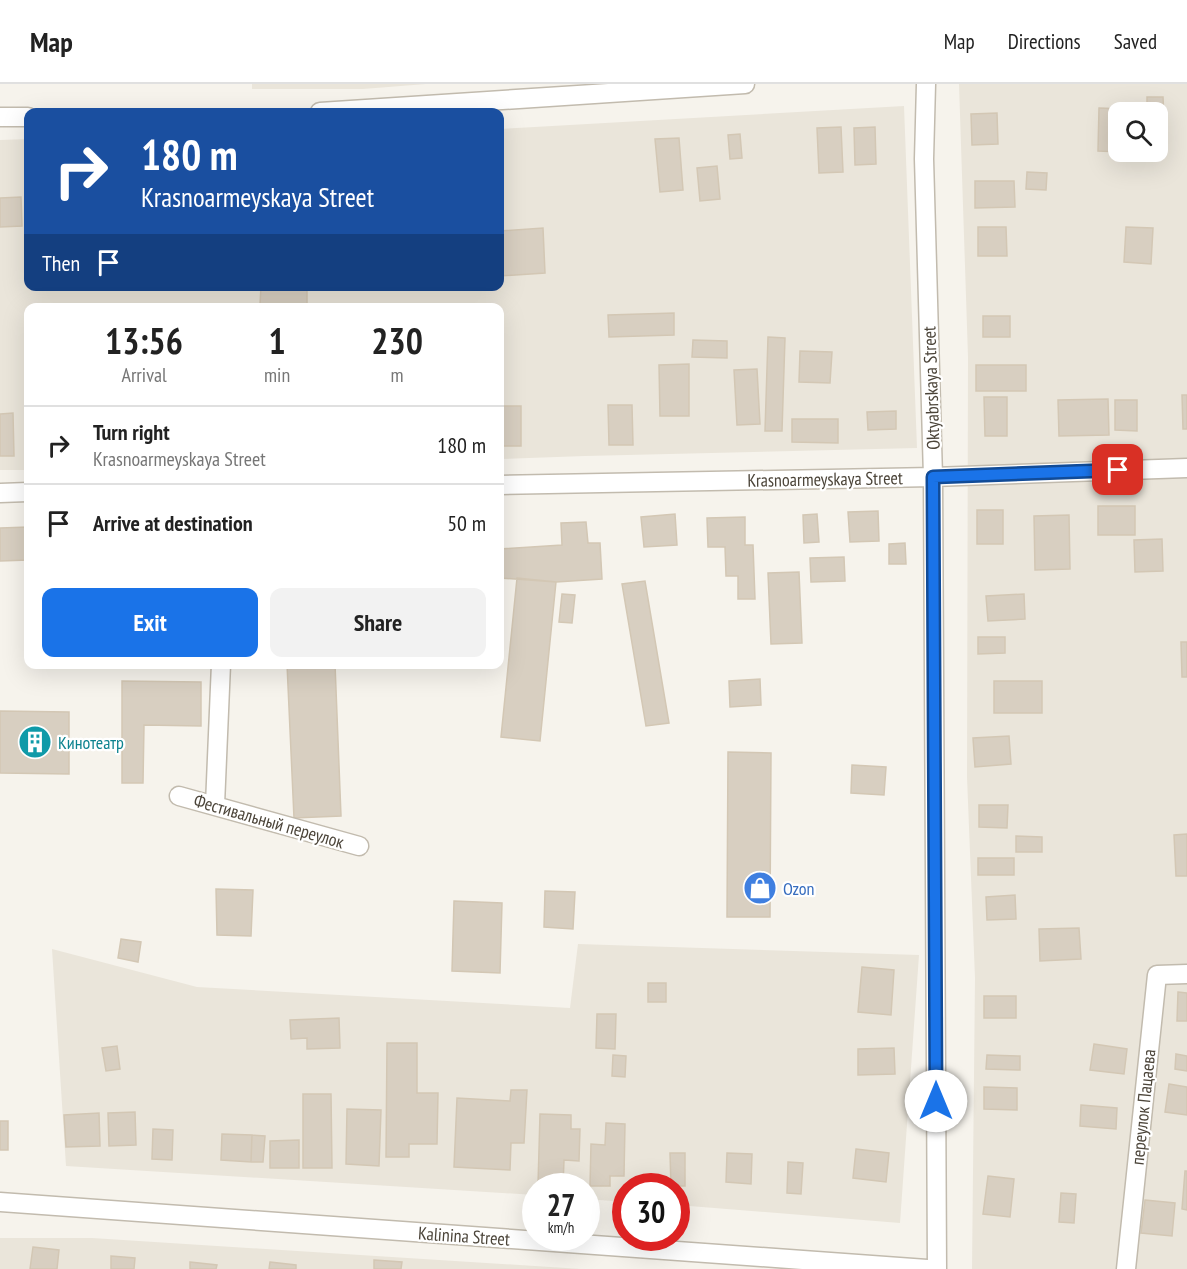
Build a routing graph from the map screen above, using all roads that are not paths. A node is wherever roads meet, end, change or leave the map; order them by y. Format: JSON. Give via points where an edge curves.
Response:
{"nodes":[{"id":1,"x":745,"y":84,"type":"edge"},
{"id":2,"x":927,"y":84,"type":"edge"},
{"id":3,"x":381,"y":108,"type":"edge"},
{"id":4,"x":0,"y":117,"type":"edge"},
{"id":5,"x":24,"y":117,"type":"edge"},
{"id":6,"x":1187,"y":468,"type":"edge"},
{"id":7,"x":933,"y":477,"type":"junction"},
{"id":8,"x":504,"y":484,"type":"edge"},
{"id":9,"x":24,"y":492,"type":"edge"},
{"id":10,"x":0,"y":493,"type":"edge"},
{"id":11,"x":221,"y":669,"type":"edge"},
{"id":12,"x":180,"y":796,"type":"dead end"},
{"id":13,"x":215,"y":805,"type":"junction"},
{"id":14,"x":359,"y":846,"type":"dead end"},
{"id":15,"x":1187,"y":974,"type":"edge"},
{"id":16,"x":0,"y":1202,"type":"edge"},
{"id":17,"x":927,"y":1269,"type":"edge"},
{"id":18,"x":937,"y":1269,"type":"edge"},
{"id":19,"x":1126,"y":1269,"type":"edge"}],
"edges":[{"from":1,"to":3,"type":"street"},
{"from":2,"to":7,"type":"street","name":"Oktyabrskaya Street","via":[[924,159]]},
{"from":4,"to":5,"type":"street"},
{"from":6,"to":7,"type":"street","name":"Krasnoarmeyskaya Street"},
{"from":7,"to":8,"type":"street","name":"Krasnoarmeyskaya Street"},
{"from":7,"to":18,"type":"street","name":"Oktyabrskaya Street"},
{"from":9,"to":10,"type":"street"},
{"from":11,"to":13,"type":"street"},
{"from":12,"to":13,"type":"street","name":"Фестивальный переулок"},
{"from":13,"to":14,"type":"street","name":"Фестивальный переулок"},
{"from":15,"to":19,"type":"street","name":"переулок Пацаева","via":[[1157,975]]},
{"from":16,"to":17,"type":"street","name":"Kalinina Street"}]}
